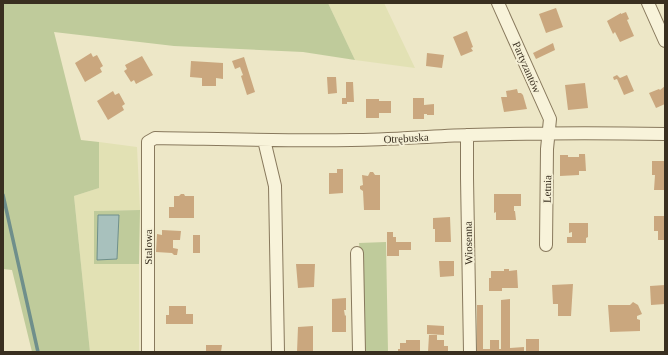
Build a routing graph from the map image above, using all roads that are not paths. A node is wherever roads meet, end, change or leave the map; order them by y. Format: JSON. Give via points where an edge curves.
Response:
{"nodes":[{"id":1,"x":498,"y":3,"type":"edge"},
{"id":2,"x":648,"y":3,"type":"edge"},
{"id":3,"x":665,"y":40,"type":"edge"},
{"id":4,"x":548,"y":133,"type":"junction"},
{"id":5,"x":665,"y":134,"type":"edge"},
{"id":6,"x":467,"y":135,"type":"junction"},
{"id":7,"x":264,"y":140,"type":"junction"},
{"id":8,"x":148,"y":142,"type":"joint"},
{"id":9,"x":546,"y":245,"type":"dead end"},
{"id":10,"x":357,"y":253,"type":"dead end"},
{"id":11,"x":148,"y":352,"type":"edge"},
{"id":12,"x":278,"y":352,"type":"edge"},
{"id":13,"x":359,"y":352,"type":"edge"},
{"id":14,"x":470,"y":352,"type":"edge"}],
"edges":[{"from":1,"to":4,"type":"street","name":"Partyzantów","via":[[550,119]]},
{"from":2,"to":3,"type":"street"},
{"from":4,"to":5,"type":"street","name":"Otrębuska"},
{"from":4,"to":6,"type":"street","name":"Otrębuska"},
{"from":4,"to":9,"type":"street","name":"Letnia"},
{"from":6,"to":7,"type":"street","name":"Otrębuska","via":[[383,140]]},
{"from":6,"to":14,"type":"street","name":"Wiosenna"},
{"from":7,"to":8,"type":"street","name":"Otrębuska","via":[[155,138]]},
{"from":7,"to":12,"type":"street","via":[[275,186]]},
{"from":8,"to":11,"type":"street","name":"Stalowa"},
{"from":10,"to":13,"type":"street"}]}
